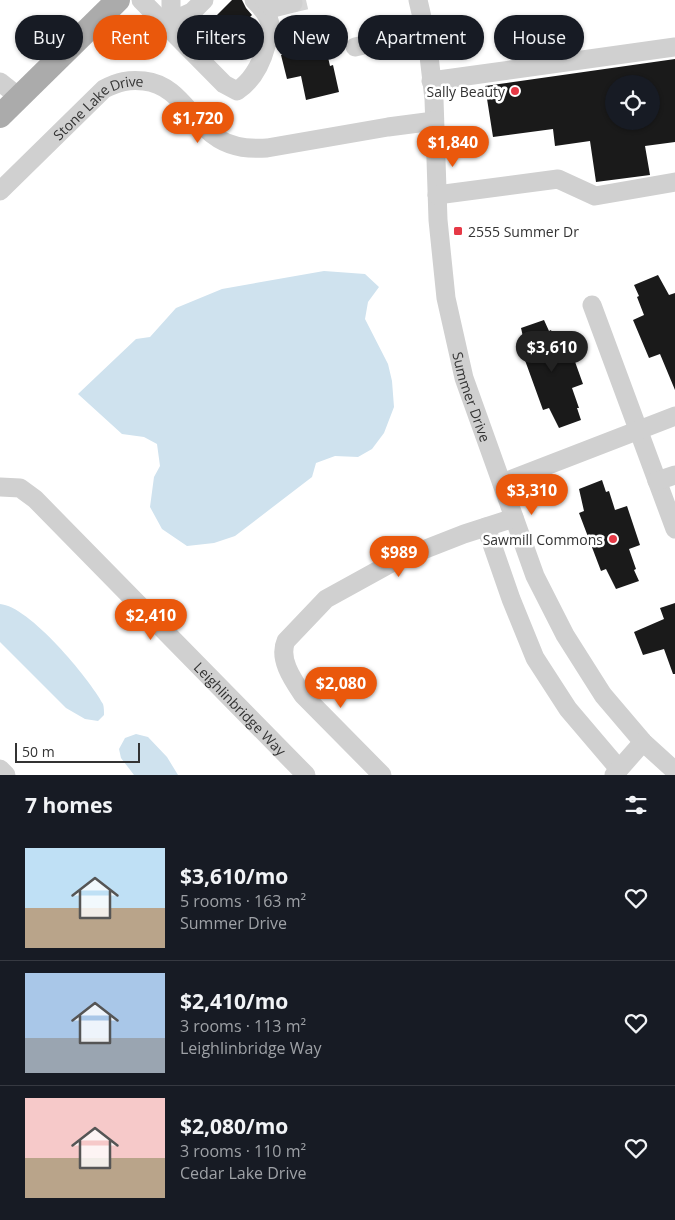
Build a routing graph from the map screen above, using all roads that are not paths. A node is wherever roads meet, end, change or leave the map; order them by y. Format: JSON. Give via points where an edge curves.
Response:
{"nodes":[{"id":1,"x":118,"y":0,"type":"edge"},
{"id":2,"x":142,"y":0,"type":"edge"},
{"id":3,"x":171,"y":0,"type":"edge"},
{"id":4,"x":204,"y":0,"type":"edge"},
{"id":5,"x":254,"y":0,"type":"edge"},
{"id":6,"x":264,"y":0,"type":"edge"},
{"id":7,"x":418,"y":0,"type":"edge"},
{"id":8,"x":293,"y":3,"type":"dead end"},
{"id":9,"x":422,"y":15,"type":"edge"},
{"id":10,"x":675,"y":47,"type":"edge"},
{"id":11,"x":429,"y":60,"type":"edge"},
{"id":12,"x":431,"y":81,"type":"junction"},
{"id":13,"x":0,"y":82,"type":"edge"},
{"id":14,"x":19,"y":97,"type":"junction"},
{"id":15,"x":0,"y":116,"type":"edge"},
{"id":16,"x":434,"y":121,"type":"junction"},
{"id":17,"x":675,"y":182,"type":"edge"},
{"id":18,"x":0,"y":191,"type":"edge"},
{"id":19,"x":437,"y":195,"type":"junction"},
{"id":20,"x":592,"y":305,"type":"dead end"},
{"id":21,"x":675,"y":416,"type":"edge"},
{"id":22,"x":639,"y":431,"type":"junction"},
{"id":23,"x":675,"y":475,"type":"edge"},
{"id":24,"x":657,"y":481,"type":"junction"},
{"id":25,"x":502,"y":483,"type":"junction"},
{"id":26,"x":0,"y":487,"type":"edge"},
{"id":27,"x":514,"y":518,"type":"junction"},
{"id":28,"x":486,"y":527,"type":"junction"},
{"id":29,"x":675,"y":529,"type":"edge"},
{"id":30,"x":643,"y":742,"type":"junction"},
{"id":31,"x":0,"y":769,"type":"edge"},
{"id":32,"x":675,"y":771,"type":"edge"},
{"id":33,"x":616,"y":772,"type":"edge"},
{"id":34,"x":6,"y":775,"type":"edge"},
{"id":35,"x":306,"y":775,"type":"edge"},
{"id":36,"x":382,"y":775,"type":"edge"}],
"edges":[{"from":1,"to":14,"type":"main road"},
{"from":2,"to":5,"type":"street","via":[[224,84],[236,91],[247,84],[261,64],[268,40],[270,26],[267,14]]},
{"from":3,"to":4,"type":"street","via":[[171,10],[179,18],[192,12]]},
{"from":6,"to":8,"type":"street","via":[[272,8]]},
{"from":7,"to":9,"type":"street","name":"Summer Drive"},
{"from":10,"to":12,"type":"street"},
{"from":11,"to":12,"type":"street","name":"Summer Drive"},
{"from":12,"to":16,"type":"street","name":"Summer Drive"},
{"from":13,"to":14,"type":"street"},
{"from":14,"to":15,"type":"main road"},
{"from":16,"to":18,"type":"street","name":"Stone Lake Drive","via":[[250,149],[219,139],[164,86],[135,80],[117,82],[104,89]]},
{"from":16,"to":19,"type":"street","name":"Summer Drive"},
{"from":17,"to":19,"type":"street","via":[[595,196],[558,179]]},
{"from":19,"to":25,"type":"street","name":"Summer Drive","via":[[446,298],[464,378]]},
{"from":20,"to":22,"type":"street"},
{"from":21,"to":22,"type":"street"},
{"from":22,"to":24,"type":"street"},
{"from":22,"to":25,"type":"street"},
{"from":23,"to":24,"type":"street"},
{"from":24,"to":29,"type":"street"},
{"from":25,"to":27,"type":"street","name":"Summer Drive"},
{"from":26,"to":35,"type":"street","name":"Leighlinbridge Way","via":[[20,488],[35,499]]},
{"from":27,"to":28,"type":"street"},
{"from":27,"to":30,"type":"street","name":"Summer Drive","via":[[535,576],[565,636],[603,695]]},
{"from":28,"to":33,"type":"street","via":[[535,658],[568,709]]},
{"from":28,"to":36,"type":"street","via":[[395,562],[326,599],[283,647],[292,679],[303,694]]},
{"from":30,"to":32,"type":"street","name":"Summer Drive"},
{"from":30,"to":33,"type":"street"},
{"from":31,"to":34,"type":"street"}]}
